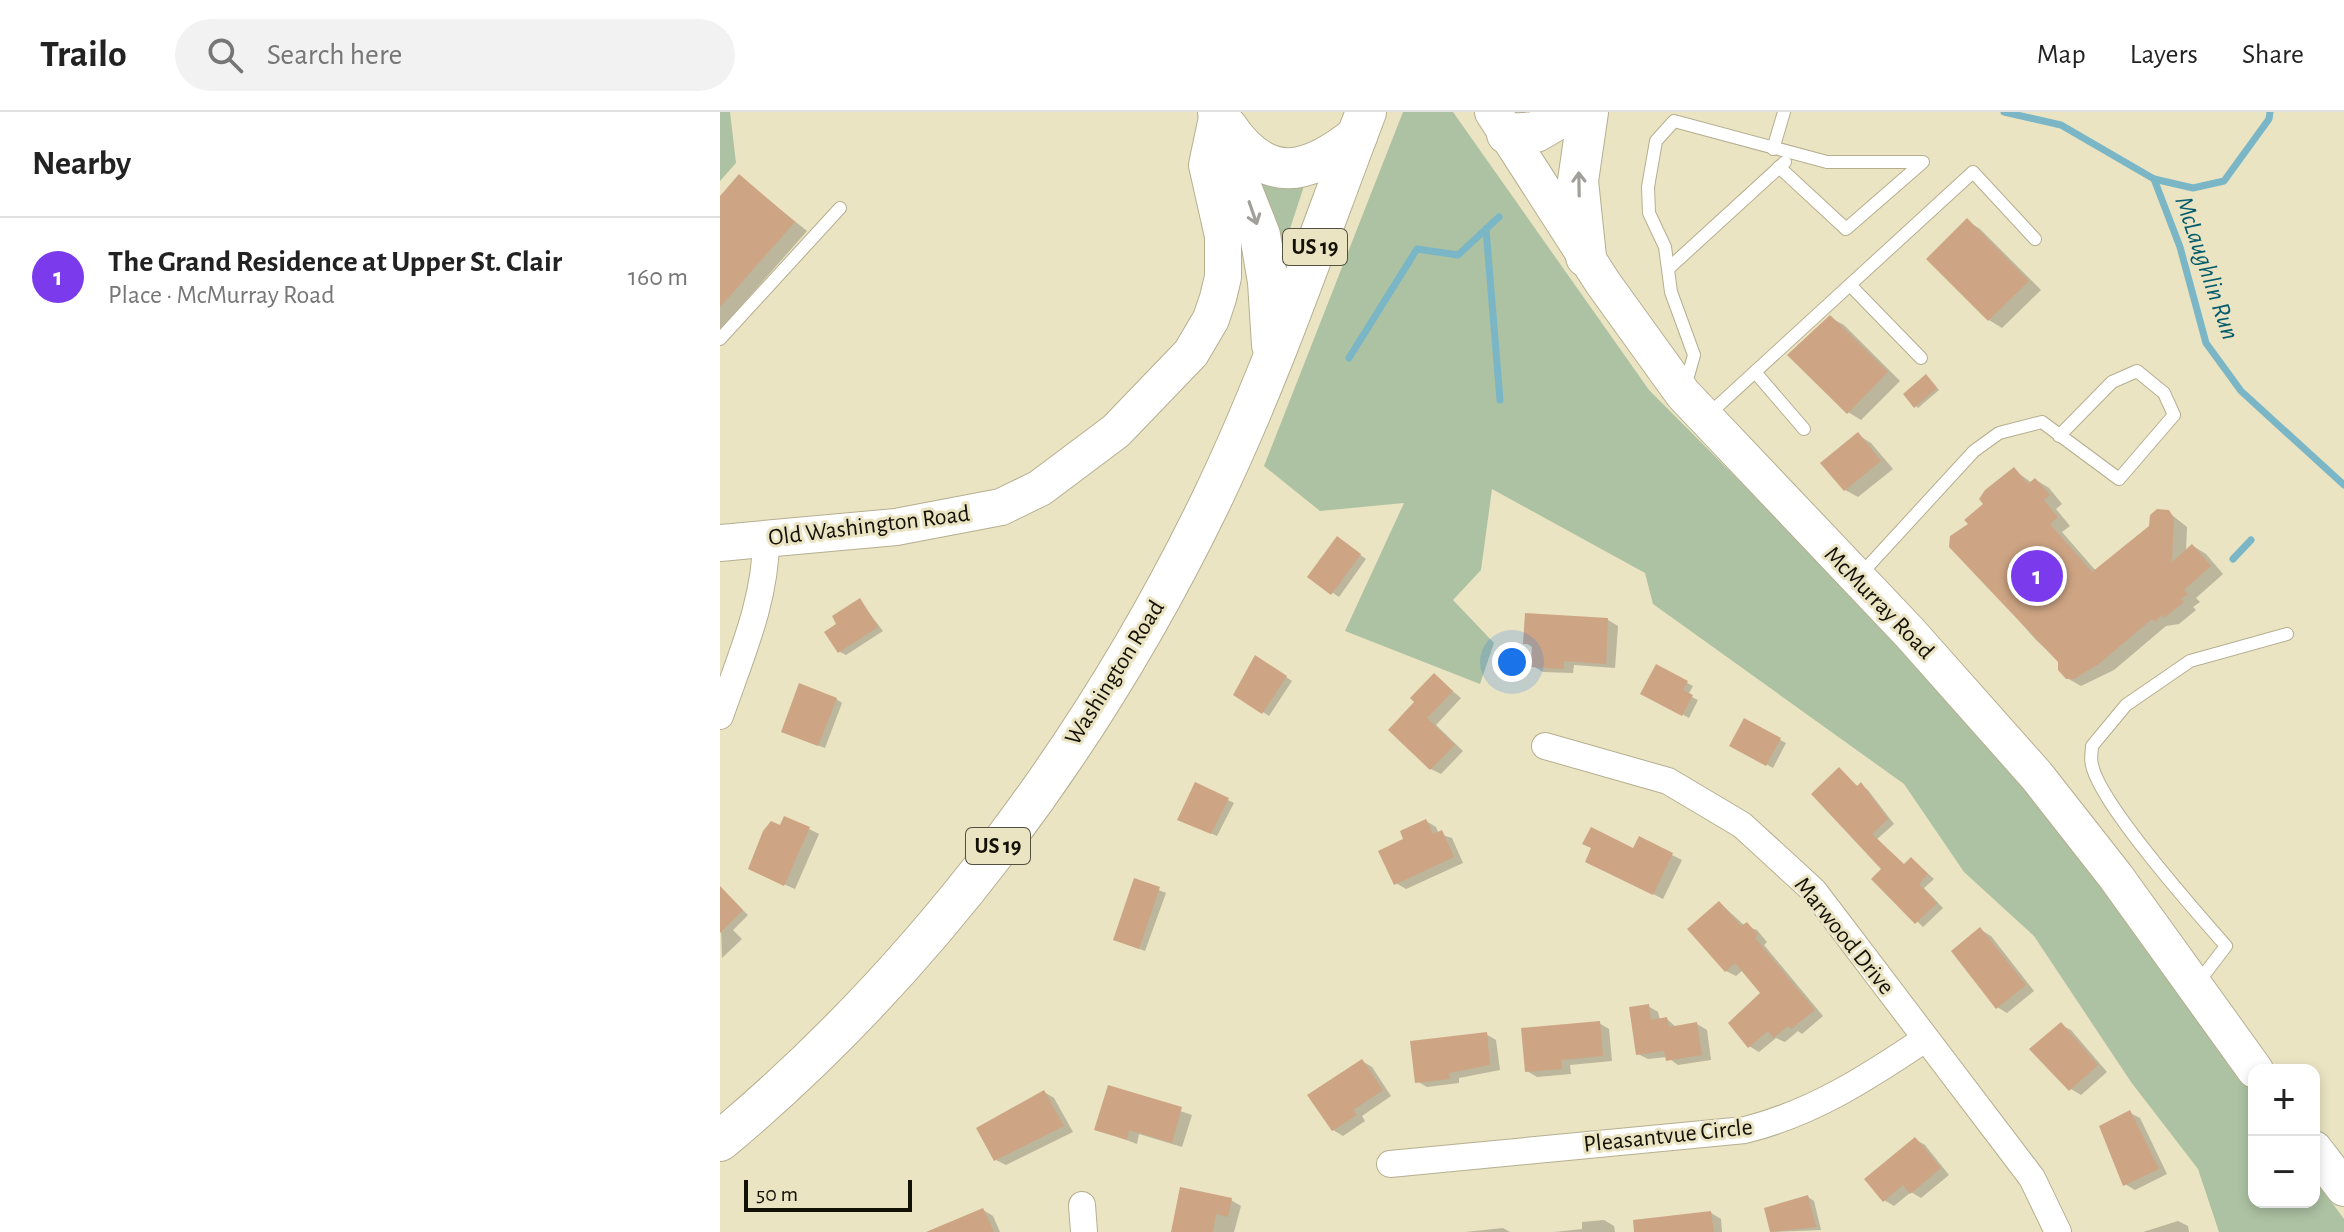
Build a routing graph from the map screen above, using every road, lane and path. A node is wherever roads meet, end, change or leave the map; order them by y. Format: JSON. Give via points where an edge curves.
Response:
{"nodes":[{"id":1,"x":1570,"y":112,"type":"edge"},
{"id":2,"x":1588,"y":112,"type":"edge"},
{"id":3,"x":1784,"y":112,"type":"edge"},
{"id":4,"x":1218,"y":113,"type":"edge"},
{"id":5,"x":1508,"y":119,"type":"edge"},
{"id":6,"x":1362,"y":124,"type":"edge"},
{"id":7,"x":1773,"y":149,"type":"junction"},
{"id":8,"x":1792,"y":155,"type":"junction"},
{"id":9,"x":1779,"y":167,"type":"junction"},
{"id":10,"x":840,"y":208,"type":"dead end"},
{"id":11,"x":2035,"y":239,"type":"dead end"},
{"id":12,"x":1586,"y":257,"type":"junction"},
{"id":13,"x":1669,"y":268,"type":"junction"},
{"id":14,"x":1850,"y":285,"type":"junction"},
{"id":15,"x":720,"y":339,"type":"edge"},
{"id":16,"x":1272,"y":357,"type":"junction"},
{"id":17,"x":1921,"y":358,"type":"dead end"},
{"id":18,"x":1755,"y":372,"type":"junction"},
{"id":19,"x":1693,"y":406,"type":"junction"},
{"id":20,"x":1804,"y":429,"type":"dead end"},
{"id":21,"x":2059,"y":436,"type":"junction"},
{"id":22,"x":766,"y":539,"type":"junction"},
{"id":23,"x":720,"y":543,"type":"edge"},
{"id":24,"x":1856,"y":580,"type":"junction"},
{"id":25,"x":2287,"y":634,"type":"dead end"},
{"id":26,"x":720,"y":716,"type":"edge"},
{"id":27,"x":1545,"y":746,"type":"dead end"},
{"id":28,"x":2195,"y":987,"type":"junction"},
{"id":29,"x":1925,"y":1039,"type":"junction"},
{"id":30,"x":2251,"y":1064,"type":"edge"},
{"id":31,"x":720,"y":1141,"type":"edge"},
{"id":32,"x":2320,"y":1157,"type":"edge"},
{"id":33,"x":1390,"y":1164,"type":"dead end"},
{"id":34,"x":2344,"y":1188,"type":"edge"},
{"id":35,"x":1082,"y":1205,"type":"dead end"},
{"id":36,"x":1084,"y":1232,"type":"edge"},
{"id":37,"x":2058,"y":1232,"type":"edge"}],
"edges":[{"from":1,"to":5,"type":"main road","via":[[1536,132]]},
{"from":12,"to":2,"type":"main road","one_way":true,"via":[[1578,181]]},
{"from":3,"to":7,"type":"lane"},
{"from":4,"to":6,"type":"main road","via":[[1239,145],[1275,167],[1310,166],[1336,152]]},
{"from":4,"to":16,"type":"main road","one_way":true,"via":[[1263,245]]},
{"from":4,"to":22,"type":"main road","name":"Old Washington Road","via":[[1207,165],[1223,236],[1218,298],[1191,353],[1144,404],[1059,476],[1001,507],[896,527]]},
{"from":5,"to":12,"type":"main road","name":"McMurray Road"},
{"from":6,"to":16,"type":"main road","name":"Washington Road","number":"US 19"},
{"from":7,"to":8,"type":"lane"},
{"from":7,"to":13,"type":"lane","via":[[1674,121],[1656,141],[1649,213]]},
{"from":8,"to":9,"type":"lane"},
{"from":8,"to":9,"type":"lane","via":[[1827,162],[1923,162],[1846,229]]},
{"from":9,"to":13,"type":"lane"},
{"from":10,"to":15,"type":"lane"},
{"from":11,"to":14,"type":"lane","via":[[1973,172]]},
{"from":12,"to":19,"type":"main road","name":"McMurray Road"},
{"from":13,"to":19,"type":"lane","via":[[1671,292],[1694,355]]},
{"from":14,"to":17,"type":"lane"},
{"from":14,"to":18,"type":"lane"},
{"from":16,"to":31,"type":"main road","name":"Washington Road","number":"US 19","via":[[1178,567],[1062,758],[967,887],[909,955],[793,1076]]},
{"from":18,"to":19,"type":"lane"},
{"from":18,"to":20,"type":"lane"},
{"from":19,"to":24,"type":"main road","name":"McMurray Road"},
{"from":21,"to":21,"type":"lane","via":[[2119,479],[2174,415],[2164,393],[2137,371],[2112,382]]},
{"from":21,"to":24,"type":"lane","via":[[2042,422],[1999,433],[1974,451]]},
{"from":22,"to":23,"type":"main road","name":"Old Washington Road"},
{"from":22,"to":26,"type":"street","via":[[758,604]]},
{"from":24,"to":28,"type":"main road","name":"McMurray Road","via":[[2036,775]]},
{"from":25,"to":28,"type":"lane","via":[[2190,661],[2126,705],[2092,746],[2092,765],[2104,791],[2226,946]]},
{"from":27,"to":29,"type":"street","name":"Marwood Drive","via":[[1668,781],[1742,825],[1814,891]]},
{"from":28,"to":30,"type":"main road","name":"McMurray Road"},
{"from":29,"to":33,"type":"street","name":"Pleasantvue Circle","via":[[1851,1089],[1787,1119],[1745,1130]]},
{"from":29,"to":37,"type":"street","name":"Marwood Drive","via":[[2032,1178]]},
{"from":32,"to":34,"type":"main road"},
{"from":35,"to":36,"type":"street"}]}
